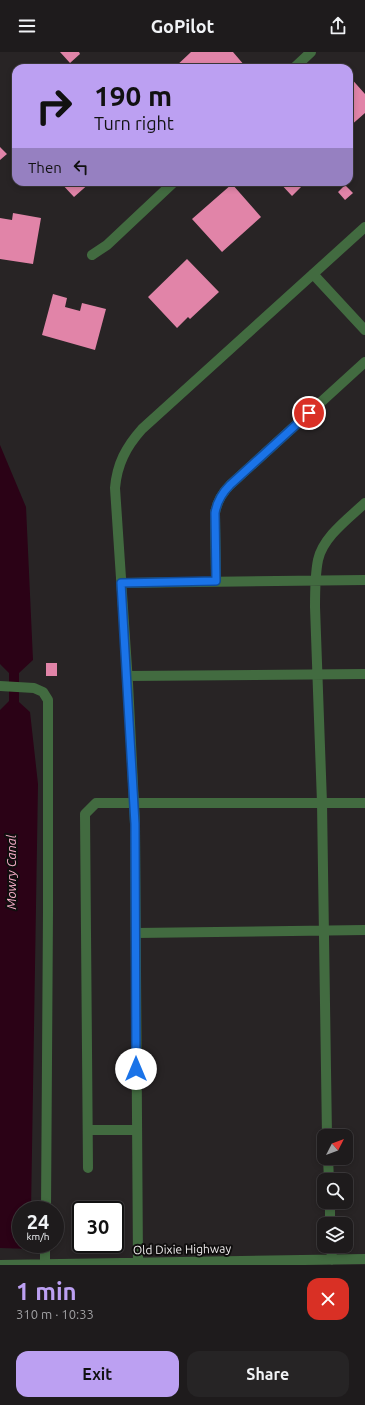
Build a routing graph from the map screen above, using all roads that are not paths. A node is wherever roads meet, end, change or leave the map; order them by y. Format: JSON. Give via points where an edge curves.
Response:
{"nodes":[{"id":1,"x":311,"y":52,"type":"edge"},
{"id":2,"x":298,"y":64,"type":"edge"},
{"id":3,"x":170,"y":186,"type":"edge"},
{"id":4,"x":365,"y":227,"type":"edge"},
{"id":5,"x":92,"y":255,"type":"dead end"},
{"id":6,"x":314,"y":274,"type":"junction"},
{"id":7,"x":365,"y":330,"type":"edge"},
{"id":8,"x":365,"y":362,"type":"edge"},
{"id":9,"x":365,"y":503,"type":"edge"},
{"id":10,"x":365,"y":580,"type":"edge"},
{"id":11,"x":216,"y":581,"type":"junction"},
{"id":12,"x":316,"y":581,"type":"junction"},
{"id":13,"x":121,"y":583,"type":"junction"},
{"id":14,"x":365,"y":674,"type":"edge"},
{"id":15,"x":317,"y":675,"type":"junction"},
{"id":16,"x":127,"y":676,"type":"junction"},
{"id":17,"x":4,"y":686,"type":"edge"},
{"id":18,"x":322,"y":803,"type":"junction"},
{"id":19,"x":365,"y":803,"type":"edge"},
{"id":20,"x":134,"y":804,"type":"junction"},
{"id":21,"x":325,"y":930,"type":"junction"},
{"id":22,"x":365,"y":930,"type":"edge"},
{"id":23,"x":136,"y":933,"type":"junction"},
{"id":24,"x":327,"y":1129,"type":"edge"},
{"id":25,"x":88,"y":1130,"type":"junction"},
{"id":26,"x":137,"y":1130,"type":"junction"},
{"id":27,"x":88,"y":1168,"type":"dead end"},
{"id":28,"x":46,"y":1201,"type":"edge"},
{"id":29,"x":45,"y":1253,"type":"edge"},
{"id":30,"x":332,"y":1253,"type":"edge"},
{"id":31,"x":365,"y":1259,"type":"edge"},
{"id":32,"x":332,"y":1260,"type":"junction"},
{"id":33,"x":138,"y":1262,"type":"junction"},
{"id":34,"x":34,"y":1264,"type":"edge"},
{"id":35,"x":45,"y":1264,"type":"junction"},
{"id":36,"x":0,"y":1265,"type":"edge"}],
"edges":[{"from":1,"to":2,"type":"street"},
{"from":3,"to":5,"type":"street","via":[[107,245]]},
{"from":4,"to":6,"type":"street"},
{"from":6,"to":7,"type":"street"},
{"from":6,"to":13,"type":"street","via":[[142,429],[126,450],[118,468],[115,488]]},
{"from":8,"to":11,"type":"street","via":[[220,497],[215,513]]},
{"from":9,"to":12,"type":"street","via":[[338,528],[325,545],[318,560]]},
{"from":10,"to":12,"type":"street"},
{"from":11,"to":12,"type":"street"},
{"from":11,"to":13,"type":"street"},
{"from":12,"to":15,"type":"street"},
{"from":13,"to":16,"type":"street"},
{"from":14,"to":15,"type":"street"},
{"from":15,"to":16,"type":"street"},
{"from":15,"to":18,"type":"street"},
{"from":16,"to":20,"type":"street"},
{"from":17,"to":28,"type":"street","via":[[34,688],[44,692],[48,700]]},
{"from":18,"to":19,"type":"street"},
{"from":18,"to":20,"type":"street"},
{"from":18,"to":21,"type":"street"},
{"from":20,"to":23,"type":"street"},
{"from":20,"to":25,"type":"street","via":[[96,803],[85,814]]},
{"from":21,"to":22,"type":"street"},
{"from":21,"to":23,"type":"street"},
{"from":21,"to":24,"type":"street"},
{"from":23,"to":26,"type":"street"},
{"from":25,"to":26,"type":"street"},
{"from":25,"to":27,"type":"street"},
{"from":26,"to":33,"type":"street"},
{"from":29,"to":35,"type":"street"},
{"from":30,"to":32,"type":"street"},
{"from":31,"to":32,"type":"street","name":"Old Dixie Highway"},
{"from":32,"to":33,"type":"street","name":"Old Dixie Highway"},
{"from":33,"to":35,"type":"street","name":"Old Dixie Highway"},
{"from":34,"to":35,"type":"street","name":"Old Dixie Highway"},
{"from":34,"to":36,"type":"street","name":"Old Dixie Highway"}]}
